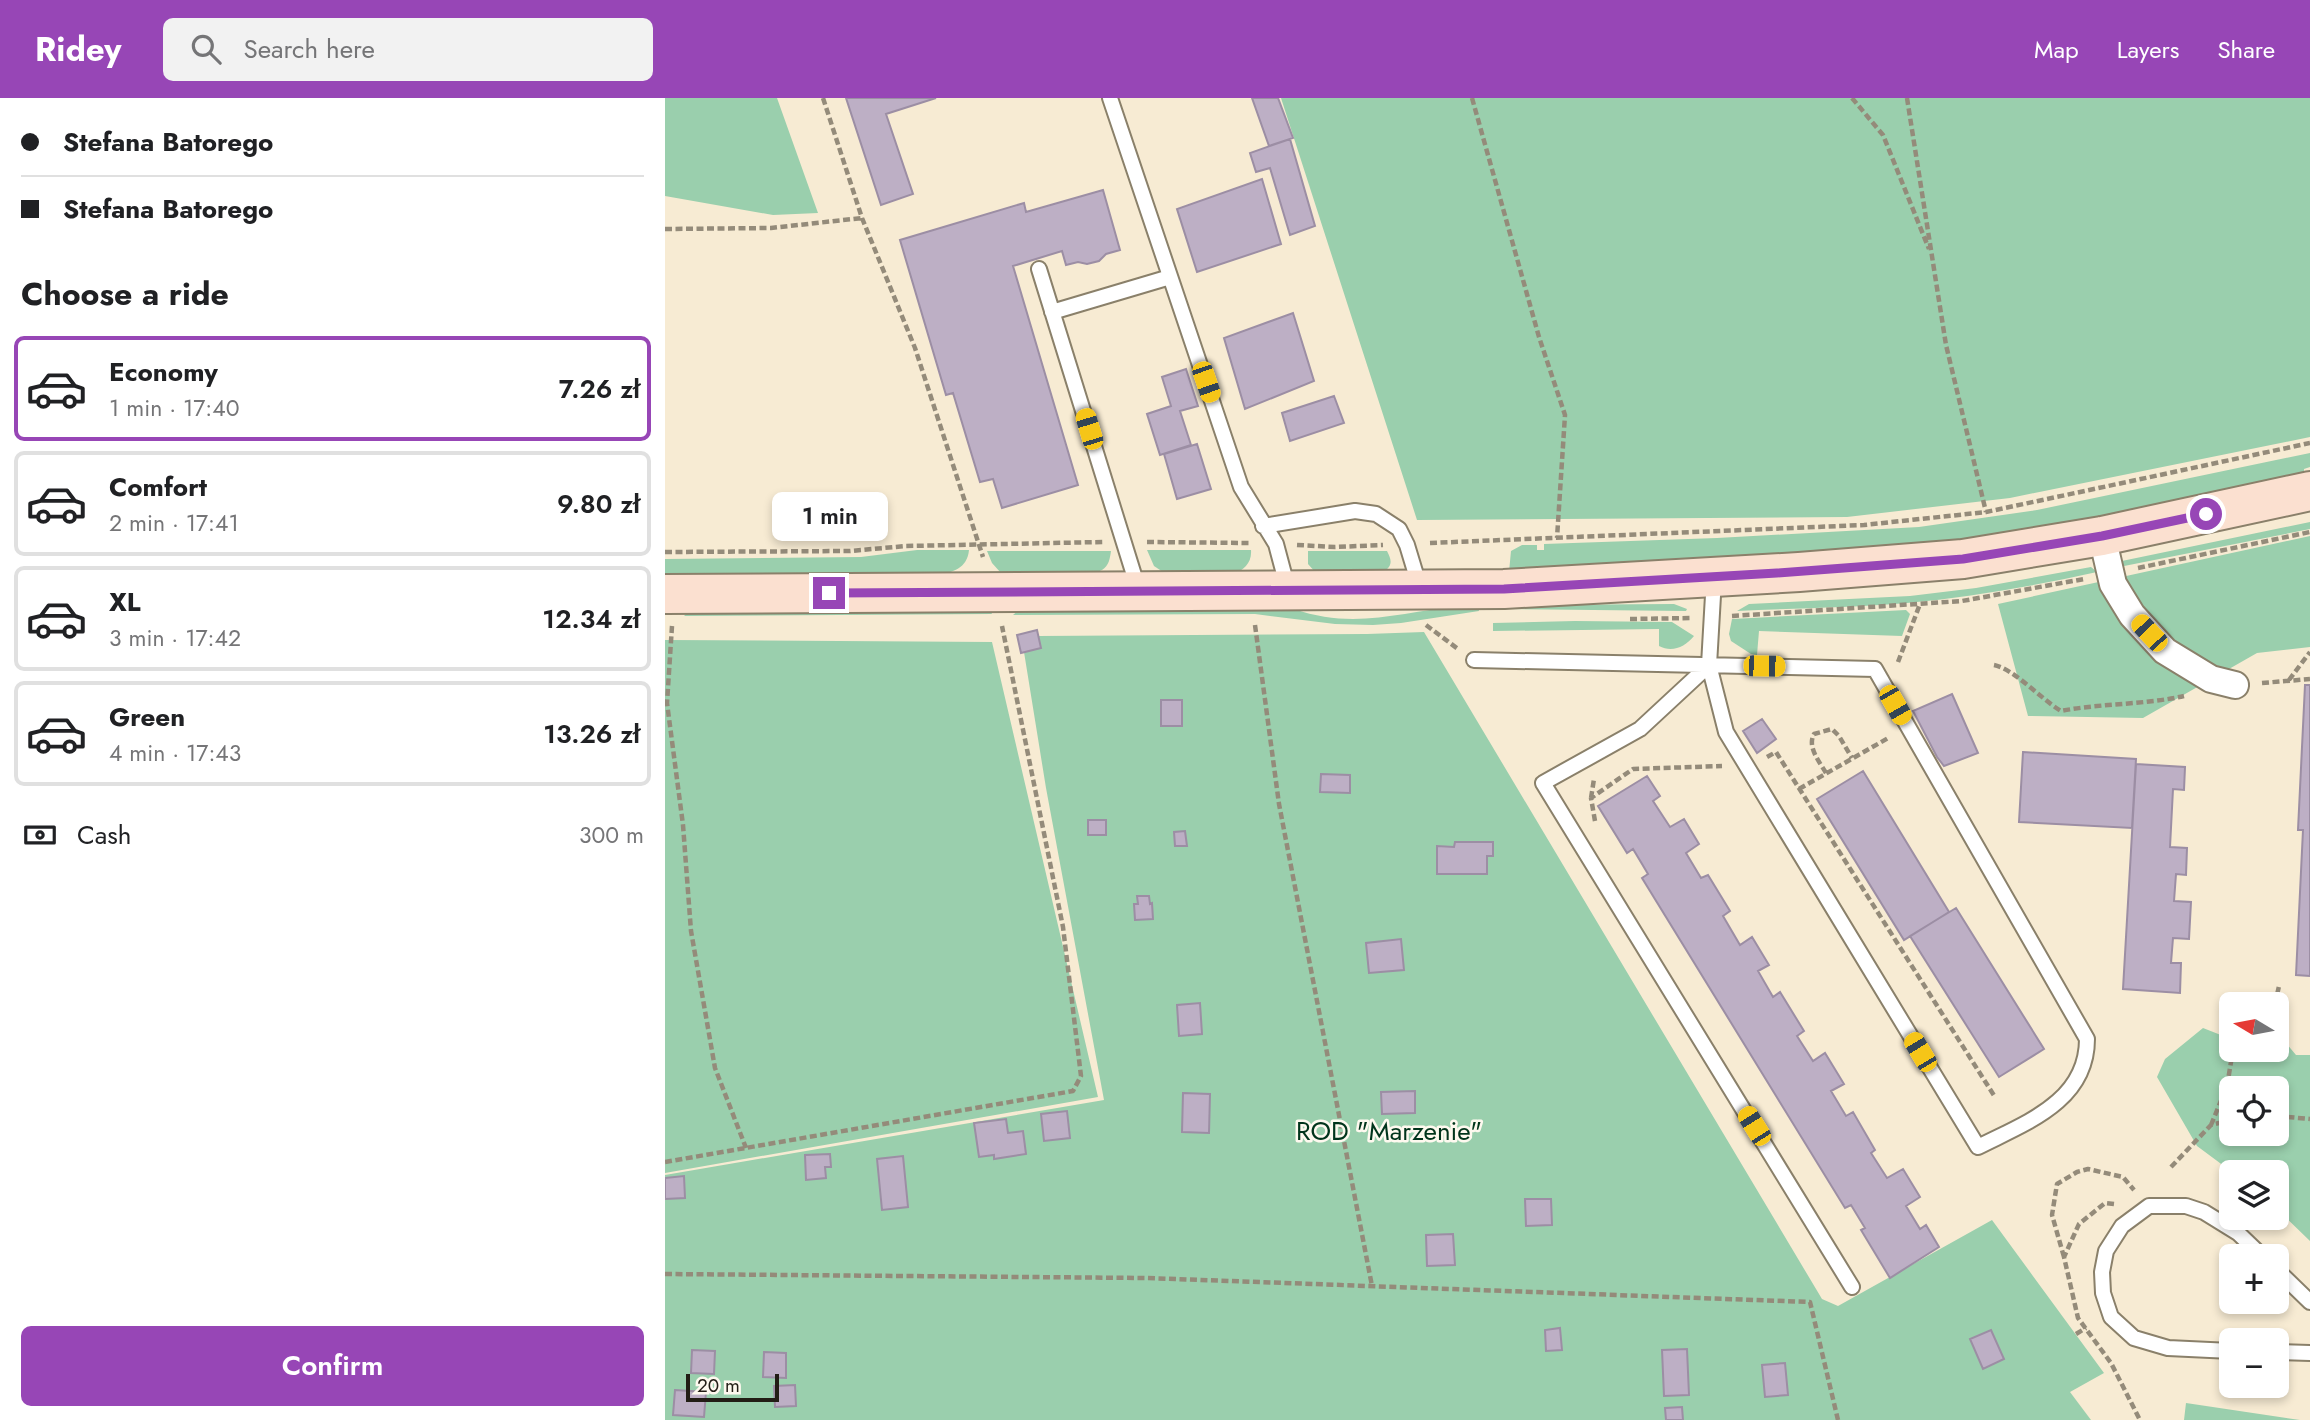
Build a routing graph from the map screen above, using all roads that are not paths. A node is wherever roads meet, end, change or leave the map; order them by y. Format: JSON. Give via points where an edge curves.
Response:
{"nodes":[{"id":1,"x":1110,"y":98,"type":"edge"},
{"id":2,"x":1039,"y":270,"type":"dead end"},
{"id":3,"x":1170,"y":277,"type":"junction"},
{"id":4,"x":1052,"y":312,"type":"junction"},
{"id":5,"x":2310,"y":491,"type":"edge"},
{"id":6,"x":1263,"y":526,"type":"junction"},
{"id":7,"x":2102,"y":536,"type":"junction"},
{"id":8,"x":1714,"y":577,"type":"junction"},
{"id":9,"x":1139,"y":589,"type":"junction"},
{"id":10,"x":1289,"y":591,"type":"junction"},
{"id":11,"x":669,"y":607,"type":"edge"},
{"id":12,"x":1423,"y":607,"type":"junction"},
{"id":13,"x":1473,"y":660,"type":"road end"},
{"id":14,"x":1709,"y":664,"type":"junction"},
{"id":15,"x":2235,"y":685,"type":"dead end"},
{"id":16,"x":2249,"y":1244,"type":"edge"},
{"id":17,"x":2289,"y":1282,"type":"edge"},
{"id":18,"x":1852,"y":1287,"type":"dead end"},
{"id":19,"x":2310,"y":1302,"type":"edge"},
{"id":20,"x":2219,"y":1350,"type":"edge"},
{"id":21,"x":2289,"y":1352,"type":"edge"},
{"id":22,"x":2310,"y":1353,"type":"edge"}],
"edges":[{"from":1,"to":3,"type":"lane"},
{"from":2,"to":4,"type":"lane"},
{"from":3,"to":4,"type":"lane"},
{"from":3,"to":6,"type":"lane","via":[[1241,487]]},
{"from":4,"to":9,"type":"lane"},
{"from":5,"to":7,"type":"main road"},
{"from":6,"to":10,"type":"lane","via":[[1276,544]]},
{"from":6,"to":12,"type":"lane","via":[[1355,511],[1376,514],[1399,529]]},
{"from":7,"to":8,"type":"main road","via":[[1963,559]]},
{"from":7,"to":15,"type":"street","via":[[2113,584],[2132,615],[2165,651],[2211,680]]},
{"from":8,"to":12,"type":"main road","via":[[1504,589]]},
{"from":8,"to":14,"type":"lane"},
{"from":9,"to":10,"type":"main road"},
{"from":9,"to":11,"type":"main road"},
{"from":10,"to":12,"type":"main road"},
{"from":13,"to":14,"type":"lane"},
{"from":14,"to":14,"type":"lane","via":[[1726,732],[1978,1147],[2050,1110],[2082,1069],[2087,1039],[1875,669]]},
{"from":14,"to":18,"type":"lane","via":[[1640,729],[1543,783]]},
{"from":16,"to":20,"type":"lane","via":[[2204,1212],[2186,1206],[2149,1206],[2122,1226],[2106,1251],[2103,1293],[2111,1317],[2134,1338],[2168,1348]]},
{"from":17,"to":19,"type":"lane"},
{"from":21,"to":22,"type":"lane"}]}
